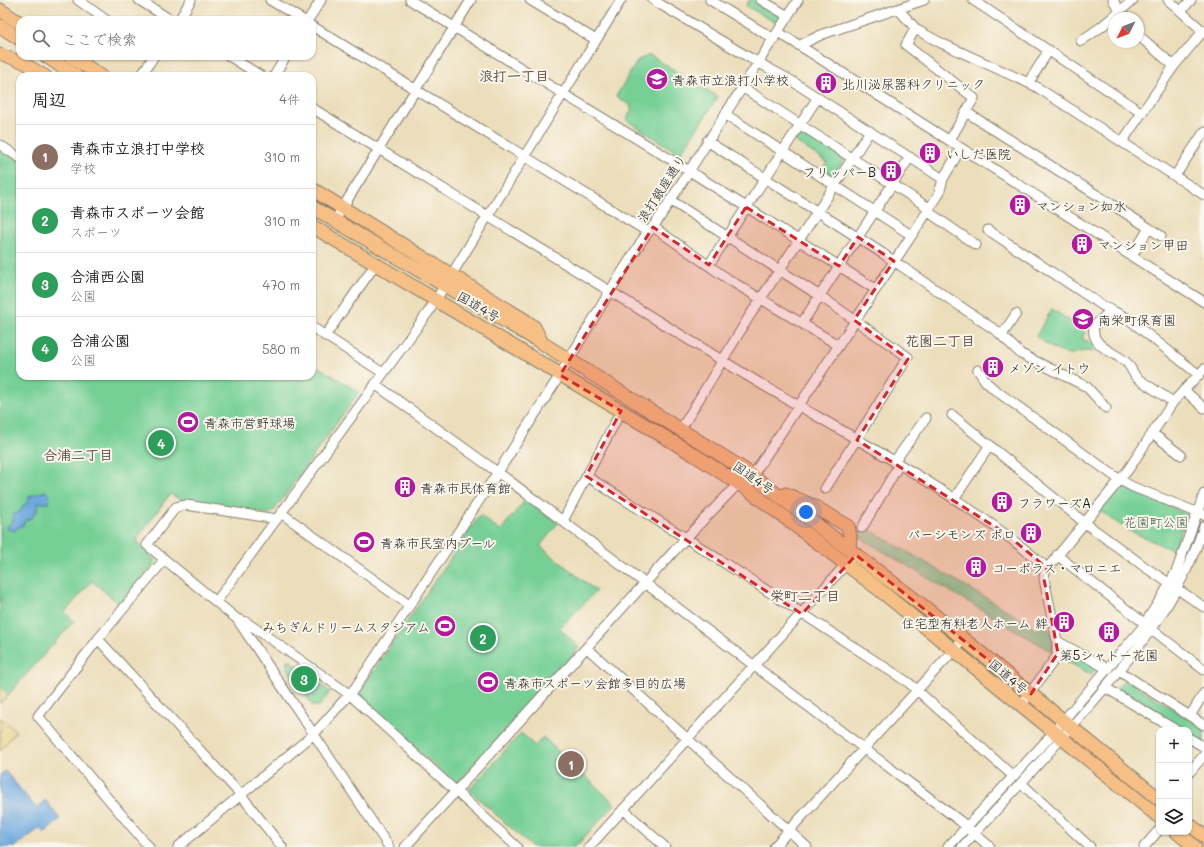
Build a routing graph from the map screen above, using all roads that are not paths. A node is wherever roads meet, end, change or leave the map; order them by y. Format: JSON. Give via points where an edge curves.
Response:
{"nodes":[{"id":1,"x":78,"y":0,"type":"edge"},
{"id":2,"x":139,"y":0,"type":"edge"},
{"id":3,"x":191,"y":0,"type":"edge"},
{"id":4,"x":270,"y":0,"type":"edge"},
{"id":5,"x":321,"y":0,"type":"edge"},
{"id":6,"x":410,"y":0,"type":"edge"},
{"id":7,"x":471,"y":0,"type":"edge"},
{"id":8,"x":530,"y":0,"type":"edge"},
{"id":9,"x":621,"y":0,"type":"edge"},
{"id":10,"x":653,"y":0,"type":"edge"},
{"id":11,"x":710,"y":0,"type":"edge"},
{"id":12,"x":761,"y":0,"type":"edge"},
{"id":13,"x":798,"y":0,"type":"edge"},
{"id":14,"x":923,"y":0,"type":"edge"},
{"id":15,"x":973,"y":0,"type":"edge"},
{"id":16,"x":1113,"y":0,"type":"edge"},
{"id":17,"x":1134,"y":0,"type":"edge"},
{"id":18,"x":1168,"y":0,"type":"edge"},
{"id":19,"x":1191,"y":0,"type":"edge"},
{"id":20,"x":898,"y":9,"type":"junction"},
{"id":21,"x":0,"y":10,"type":"edge"},
{"id":22,"x":1181,"y":11,"type":"junction"},
{"id":23,"x":1120,"y":12,"type":"edge"},
{"id":24,"x":1124,"y":12,"type":"edge"},
{"id":25,"x":100,"y":16,"type":"edge"},
{"id":26,"x":165,"y":16,"type":"edge"},
{"id":27,"x":181,"y":16,"type":"edge"},
{"id":28,"x":296,"y":16,"type":"edge"},
{"id":29,"x":311,"y":16,"type":"edge"},
{"id":30,"x":788,"y":16,"type":"junction"},
{"id":31,"x":16,"y":20,"type":"edge"},
{"id":32,"x":1108,"y":24,"type":"edge"},
{"id":33,"x":0,"y":26,"type":"edge"},
{"id":34,"x":454,"y":27,"type":"junction"},
{"id":35,"x":316,"y":28,"type":"edge"},
{"id":36,"x":915,"y":29,"type":"junction"},
{"id":37,"x":1204,"y":30,"type":"edge"},
{"id":38,"x":776,"y":35,"type":"junction"},
{"id":39,"x":16,"y":36,"type":"edge"},
{"id":40,"x":1144,"y":39,"type":"edge"},
{"id":41,"x":596,"y":40,"type":"junction"},
{"id":42,"x":1081,"y":41,"type":"dead end"},
{"id":43,"x":800,"y":45,"type":"junction"},
{"id":44,"x":1049,"y":50,"type":"junction"},
{"id":45,"x":0,"y":54,"type":"edge"},
{"id":46,"x":16,"y":60,"type":"edge"},
{"id":47,"x":16,"y":60,"type":"edge"},
{"id":48,"x":52,"y":60,"type":"edge"},
{"id":49,"x":76,"y":60,"type":"edge"},
{"id":50,"x":151,"y":60,"type":"edge"},
{"id":51,"x":235,"y":60,"type":"edge"},
{"id":52,"x":284,"y":60,"type":"edge"},
{"id":53,"x":758,"y":63,"type":"junction"},
{"id":54,"x":1174,"y":66,"type":"junction"},
{"id":55,"x":39,"y":72,"type":"edge"},
{"id":56,"x":70,"y":72,"type":"edge"},
{"id":57,"x":95,"y":72,"type":"edge"},
{"id":58,"x":144,"y":72,"type":"edge"},
{"id":59,"x":255,"y":72,"type":"edge"},
{"id":60,"x":276,"y":72,"type":"edge"},
{"id":61,"x":1029,"y":82,"type":"junction"},
{"id":62,"x":742,"y":87,"type":"junction"},
{"id":63,"x":415,"y":89,"type":"junction"},
{"id":64,"x":562,"y":94,"type":"junction"},
{"id":65,"x":818,"y":97,"type":"junction"},
{"id":66,"x":316,"y":110,"type":"edge"},
{"id":67,"x":966,"y":112,"type":"junction"},
{"id":68,"x":1142,"y":112,"type":"junction"},
{"id":69,"x":725,"y":114,"type":"junction"},
{"id":70,"x":800,"y":124,"type":"junction"},
{"id":71,"x":870,"y":131,"type":"junction"},
{"id":72,"x":1204,"y":132,"type":"edge"},
{"id":73,"x":950,"y":140,"type":"junction"},
{"id":74,"x":708,"y":141,"type":"junction"},
{"id":75,"x":1122,"y":142,"type":"junction"},
{"id":76,"x":0,"y":145,"type":"edge"},
{"id":77,"x":379,"y":148,"type":"junction"},
{"id":78,"x":961,"y":148,"type":"junction"},
{"id":79,"x":782,"y":151,"type":"junction"},
{"id":80,"x":16,"y":155,"type":"edge"},
{"id":81,"x":524,"y":156,"type":"junction"},
{"id":82,"x":910,"y":157,"type":"junction"},
{"id":83,"x":853,"y":159,"type":"junction"},
{"id":84,"x":688,"y":171,"type":"junction"},
{"id":85,"x":1175,"y":176,"type":"junction"},
{"id":86,"x":765,"y":178,"type":"junction"},
{"id":87,"x":943,"y":179,"type":"junction"},
{"id":88,"x":892,"y":184,"type":"junction"},
{"id":89,"x":836,"y":186,"type":"junction"},
{"id":90,"x":316,"y":191,"type":"edge"},
{"id":91,"x":1204,"y":195,"type":"edge"},
{"id":92,"x":670,"y":200,"type":"junction"},
{"id":93,"x":342,"y":207,"type":"junction"},
{"id":94,"x":746,"y":207,"type":"junction"},
{"id":95,"x":316,"y":209,"type":"edge"},
{"id":96,"x":928,"y":210,"type":"junction"},
{"id":97,"x":875,"y":211,"type":"junction"},
{"id":98,"x":819,"y":212,"type":"junction"},
{"id":99,"x":488,"y":215,"type":"junction"},
{"id":100,"x":335,"y":220,"type":"junction"},
{"id":101,"x":316,"y":228,"type":"edge"},
{"id":102,"x":1149,"y":228,"type":"junction"},
{"id":103,"x":650,"y":230,"type":"junction"},
{"id":104,"x":988,"y":230,"type":"dead end"},
{"id":105,"x":911,"y":235,"type":"junction"},
{"id":106,"x":1161,"y":236,"type":"dead end"},
{"id":107,"x":727,"y":237,"type":"junction"},
{"id":108,"x":858,"y":237,"type":"junction"},
{"id":109,"x":800,"y":241,"type":"junction"},
{"id":110,"x":976,"y":245,"type":"dead end"},
{"id":111,"x":1132,"y":256,"type":"junction"},
{"id":112,"x":894,"y":261,"type":"junction"},
{"id":113,"x":375,"y":265,"type":"junction"},
{"id":114,"x":709,"y":265,"type":"junction"},
{"id":115,"x":839,"y":266,"type":"junction"},
{"id":116,"x":780,"y":270,"type":"junction"},
{"id":117,"x":452,"y":275,"type":"junction"},
{"id":118,"x":444,"y":286,"type":"junction"},
{"id":119,"x":875,"y":289,"type":"junction"},
{"id":120,"x":610,"y":291,"type":"junction"},
{"id":121,"x":820,"y":296,"type":"junction"},
{"id":122,"x":762,"y":298,"type":"junction"},
{"id":123,"x":436,"y":300,"type":"junction"},
{"id":124,"x":1204,"y":302,"type":"edge"},
{"id":125,"x":1111,"y":310,"type":"junction"},
{"id":126,"x":1016,"y":314,"type":"dead end"},
{"id":127,"x":854,"y":320,"type":"junction"},
{"id":128,"x":802,"y":323,"type":"junction"},
{"id":129,"x":316,"y":330,"type":"edge"},
{"id":130,"x":1002,"y":335,"type":"junction"},
{"id":131,"x":325,"y":336,"type":"junction"},
{"id":132,"x":542,"y":343,"type":"junction"},
{"id":133,"x":838,"y":345,"type":"junction"},
{"id":134,"x":569,"y":360,"type":"junction"},
{"id":135,"x":722,"y":361,"type":"junction"},
{"id":136,"x":978,"y":370,"type":"dead end"},
{"id":137,"x":1202,"y":372,"type":"edge"},
{"id":138,"x":383,"y":373,"type":"junction"},
{"id":139,"x":560,"y":375,"type":"junction"},
{"id":140,"x":375,"y":384,"type":"junction"},
{"id":141,"x":1184,"y":390,"type":"junction"},
{"id":142,"x":1173,"y":402,"type":"junction"},
{"id":143,"x":798,"y":406,"type":"junction"},
{"id":144,"x":1106,"y":408,"type":"dead end"},
{"id":145,"x":1204,"y":408,"type":"edge"},
{"id":146,"x":621,"y":411,"type":"junction"},
{"id":147,"x":952,"y":415,"type":"dead end"},
{"id":148,"x":926,"y":418,"type":"dead end"},
{"id":149,"x":681,"y":429,"type":"junction"},
{"id":150,"x":1152,"y":433,"type":"junction"},
{"id":151,"x":857,"y":440,"type":"junction"},
{"id":152,"x":990,"y":445,"type":"junction"},
{"id":153,"x":1181,"y":455,"type":"dead end"},
{"id":154,"x":896,"y":463,"type":"junction"},
{"id":155,"x":498,"y":472,"type":"junction"},
{"id":156,"x":753,"y":475,"type":"junction"},
{"id":157,"x":586,"y":476,"type":"junction"},
{"id":158,"x":1120,"y":480,"type":"junction"},
{"id":159,"x":739,"y":483,"type":"junction"},
{"id":160,"x":825,"y":489,"type":"dead end"},
{"id":161,"x":1204,"y":494,"type":"edge"},
{"id":162,"x":954,"y":499,"type":"junction"},
{"id":163,"x":1201,"y":514,"type":"edge"},
{"id":164,"x":279,"y":516,"type":"junction"},
{"id":165,"x":563,"y":522,"type":"junction"},
{"id":166,"x":1085,"y":523,"type":"junction"},
{"id":167,"x":1204,"y":526,"type":"edge"},
{"id":168,"x":862,"y":528,"type":"dead end"},
{"id":169,"x":686,"y":538,"type":"junction"},
{"id":170,"x":853,"y":552,"type":"junction"},
{"id":171,"x":1057,"y":555,"type":"junction"},
{"id":172,"x":164,"y":560,"type":"junction"},
{"id":173,"x":846,"y":564,"type":"junction"},
{"id":174,"x":1047,"y":568,"type":"junction"},
{"id":175,"x":645,"y":583,"type":"junction"},
{"id":176,"x":1170,"y":584,"type":"junction"},
{"id":177,"x":1178,"y":589,"type":"junction"},
{"id":178,"x":216,"y":602,"type":"junction"},
{"id":179,"x":409,"y":605,"type":"junction"},
{"id":180,"x":1204,"y":607,"type":"edge"},
{"id":181,"x":802,"y":614,"type":"junction"},
{"id":182,"x":237,"y":619,"type":"junction"},
{"id":183,"x":1144,"y":624,"type":"junction"},
{"id":184,"x":1153,"y":630,"type":"junction"},
{"id":185,"x":98,"y":639,"type":"junction"},
{"id":186,"x":964,"y":639,"type":"junction"},
{"id":187,"x":1057,"y":641,"type":"junction"},
{"id":188,"x":587,"y":648,"type":"junction"},
{"id":189,"x":954,"y":649,"type":"junction"},
{"id":190,"x":755,"y":666,"type":"junction"},
{"id":191,"x":1108,"y":669,"type":"junction"},
{"id":192,"x":1204,"y":670,"type":"edge"},
{"id":193,"x":1119,"y":672,"type":"junction"},
{"id":194,"x":1106,"y":688,"type":"junction"},
{"id":195,"x":917,"y":690,"type":"junction"},
{"id":196,"x":1204,"y":693,"type":"edge"},
{"id":197,"x":349,"y":694,"type":"junction"},
{"id":198,"x":1031,"y":694,"type":"junction"},
{"id":199,"x":1022,"y":704,"type":"junction"},
{"id":200,"x":1190,"y":716,"type":"junction"},
{"id":201,"x":1204,"y":725,"type":"edge"},
{"id":202,"x":1171,"y":727,"type":"edge"},
{"id":203,"x":1063,"y":730,"type":"junction"},
{"id":204,"x":314,"y":734,"type":"junction"},
{"id":205,"x":688,"y":739,"type":"junction"},
{"id":206,"x":1192,"y":740,"type":"edge"},
{"id":207,"x":1204,"y":747,"type":"edge"},
{"id":208,"x":864,"y":748,"type":"junction"},
{"id":209,"x":1204,"y":755,"type":"edge"},
{"id":210,"x":1192,"y":769,"type":"edge"},
{"id":211,"x":1013,"y":776,"type":"junction"},
{"id":212,"x":1021,"y":783,"type":"junction"},
{"id":213,"x":456,"y":792,"type":"junction"},
{"id":214,"x":241,"y":795,"type":"junction"},
{"id":215,"x":1156,"y":797,"type":"edge"},
{"id":216,"x":623,"y":809,"type":"junction"},
{"id":217,"x":1156,"y":812,"type":"edge"},
{"id":218,"x":1192,"y":826,"type":"edge"},
{"id":219,"x":966,"y":827,"type":"junction"},
{"id":220,"x":789,"y":830,"type":"junction"},
{"id":221,"x":1156,"y":833,"type":"edge"},
{"id":222,"x":974,"y":834,"type":"junction"},
{"id":223,"x":1181,"y":835,"type":"edge"},
{"id":224,"x":1204,"y":836,"type":"edge"},
{"id":225,"x":149,"y":847,"type":"edge"},
{"id":226,"x":178,"y":847,"type":"edge"},
{"id":227,"x":282,"y":847,"type":"edge"},
{"id":228,"x":389,"y":847,"type":"edge"},
{"id":229,"x":405,"y":847,"type":"edge"},
{"id":230,"x":517,"y":847,"type":"edge"},
{"id":231,"x":589,"y":847,"type":"edge"},
{"id":232,"x":664,"y":847,"type":"edge"},
{"id":233,"x":774,"y":847,"type":"edge"},
{"id":234,"x":807,"y":847,"type":"edge"},
{"id":235,"x":948,"y":847,"type":"edge"},
{"id":236,"x":962,"y":847,"type":"edge"},
{"id":237,"x":990,"y":847,"type":"edge"},
{"id":238,"x":1090,"y":847,"type":"edge"},
{"id":239,"x":1144,"y":847,"type":"edge"},
{"id":240,"x":1195,"y":847,"type":"edge"}],
"edges":[{"from":1,"to":25,"type":"street"},
{"from":2,"to":26,"type":"street"},
{"from":3,"to":27,"type":"street"},
{"from":4,"to":28,"type":"street"},
{"from":5,"to":29,"type":"street"},
{"from":6,"to":34,"type":"street"},
{"from":7,"to":34,"type":"street"},
{"from":8,"to":41,"type":"street"},
{"from":9,"to":41,"type":"street"},
{"from":10,"to":53,"type":"street"},
{"from":11,"to":38,"type":"street"},
{"from":12,"to":30,"type":"street"},
{"from":13,"to":30,"type":"street","name":"浪打銀座通り"},
{"from":14,"to":20,"type":"street"},
{"from":15,"to":44,"type":"street"},
{"from":16,"to":23,"type":"street"},
{"from":17,"to":24,"type":"street"},
{"from":18,"to":22,"type":"street"},
{"from":19,"to":22,"type":"street"},
{"from":20,"to":36,"type":"street"},
{"from":20,"to":43,"type":"street","via":[[822,34]]},
{"from":21,"to":31,"type":"highway"},
{"from":22,"to":37,"type":"street"},
{"from":30,"to":38,"type":"street","name":"浪打銀座通り"},
{"from":32,"to":42,"type":"street"},
{"from":33,"to":39,"type":"highway"},
{"from":34,"to":63,"type":"street"},
{"from":34,"to":64,"type":"street"},
{"from":35,"to":63,"type":"street"},
{"from":36,"to":61,"type":"street"},
{"from":36,"to":67,"type":"street","via":[[906,46],[973,96]]},
{"from":37,"to":54,"type":"street"},
{"from":38,"to":43,"type":"street"},
{"from":38,"to":53,"type":"street","name":"浪打銀座通り"},
{"from":40,"to":54,"type":"street"},
{"from":41,"to":64,"type":"street"},
{"from":43,"to":73,"type":"street"},
{"from":44,"to":61,"type":"street"},
{"from":44,"to":68,"type":"street"},
{"from":45,"to":47,"type":"main road"},
{"from":46,"to":55,"type":"main road"},
{"from":48,"to":56,"type":"highway"},
{"from":49,"to":57,"type":"highway"},
{"from":50,"to":58,"type":"street"},
{"from":51,"to":59,"type":"street"},
{"from":52,"to":60,"type":"street"},
{"from":53,"to":62,"type":"street","name":"浪打銀座通り"},
{"from":53,"to":65,"type":"street"},
{"from":54,"to":68,"type":"street"},
{"from":61,"to":75,"type":"street"},
{"from":62,"to":69,"type":"street","name":"浪打銀座通り"},
{"from":62,"to":70,"type":"street"},
{"from":63,"to":77,"type":"street"},
{"from":63,"to":81,"type":"street"},
{"from":64,"to":81,"type":"street"},
{"from":64,"to":84,"type":"street"},
{"from":65,"to":70,"type":"street"},
{"from":65,"to":71,"type":"street"},
{"from":66,"to":77,"type":"street"},
{"from":67,"to":73,"type":"street"},
{"from":67,"to":102,"type":"street"},
{"from":68,"to":75,"type":"street"},
{"from":69,"to":74,"type":"street","name":"浪打銀座通り"},
{"from":69,"to":79,"type":"street"},
{"from":70,"to":79,"type":"street"},
{"from":70,"to":83,"type":"street"},
{"from":71,"to":82,"type":"street"},
{"from":71,"to":83,"type":"street"},
{"from":72,"to":85,"type":"street"},
{"from":73,"to":78,"type":"street"},
{"from":74,"to":84,"type":"street","name":"浪打銀座通り"},
{"from":74,"to":86,"type":"street"},
{"from":75,"to":85,"type":"street"},
{"from":76,"to":80,"type":"street"},
{"from":77,"to":93,"type":"street"},
{"from":77,"to":99,"type":"street"},
{"from":78,"to":87,"type":"street"},
{"from":78,"to":111,"type":"street"},
{"from":79,"to":86,"type":"street"},
{"from":79,"to":89,"type":"street"},
{"from":81,"to":99,"type":"street"},
{"from":81,"to":103,"type":"street"},
{"from":82,"to":87,"type":"street"},
{"from":82,"to":88,"type":"street"},
{"from":83,"to":88,"type":"street"},
{"from":83,"to":89,"type":"street"},
{"from":84,"to":92,"type":"street","name":"浪打銀座通り"},
{"from":84,"to":94,"type":"street"},
{"from":85,"to":91,"type":"street"},
{"from":86,"to":94,"type":"street"},
{"from":86,"to":98,"type":"street"},
{"from":87,"to":96,"type":"street","via":[[940,190]]},
{"from":88,"to":96,"type":"street"},
{"from":88,"to":97,"type":"street"},
{"from":89,"to":97,"type":"street"},
{"from":89,"to":98,"type":"street"},
{"from":90,"to":93,"type":"highway"},
{"from":92,"to":103,"type":"street","name":"浪打銀座通り"},
{"from":92,"to":107,"type":"street"},
{"from":93,"to":100,"type":"street"},
{"from":93,"to":117,"type":"highway"},
{"from":94,"to":107,"type":"street"},
{"from":94,"to":109,"type":"street"},
{"from":95,"to":100,"type":"highway","name":"国道4号"},
{"from":96,"to":105,"type":"street"},
{"from":96,"to":110,"type":"street"},
{"from":97,"to":105,"type":"street"},
{"from":97,"to":108,"type":"street"},
{"from":98,"to":108,"type":"street"},
{"from":98,"to":109,"type":"street"},
{"from":99,"to":117,"type":"street"},
{"from":99,"to":120,"type":"street"},
{"from":100,"to":118,"type":"highway","name":"国道4号"},
{"from":101,"to":113,"type":"highway","name":"国道4号"},
{"from":102,"to":106,"type":"street"},
{"from":102,"to":111,"type":"street"},
{"from":103,"to":114,"type":"street"},
{"from":103,"to":120,"type":"street","name":"浪打銀座通り"},
{"from":104,"to":125,"type":"street"},
{"from":105,"to":112,"type":"street"},
{"from":107,"to":114,"type":"street"},
{"from":107,"to":116,"type":"street"},
{"from":108,"to":112,"type":"street"},
{"from":108,"to":115,"type":"street"},
{"from":109,"to":115,"type":"street"},
{"from":109,"to":116,"type":"street"},
{"from":111,"to":124,"type":"street"},
{"from":112,"to":119,"type":"street"},
{"from":112,"to":130,"type":"street"},
{"from":113,"to":123,"type":"highway","name":"国道4号"},
{"from":113,"to":131,"type":"street"},
{"from":114,"to":122,"type":"street"},
{"from":115,"to":119,"type":"street"},
{"from":115,"to":121,"type":"street"},
{"from":116,"to":121,"type":"street"},
{"from":116,"to":122,"type":"street"},
{"from":117,"to":118,"type":"street"},
{"from":117,"to":132,"type":"highway","via":[[531,324]]},
{"from":118,"to":123,"type":"street"},
{"from":118,"to":132,"type":"highway","name":"国道4号"},
{"from":119,"to":127,"type":"street"},
{"from":120,"to":134,"type":"street","name":"浪打銀座通り"},
{"from":120,"to":135,"type":"street"},
{"from":121,"to":127,"type":"street"},
{"from":121,"to":128,"type":"street"},
{"from":122,"to":128,"type":"street"},
{"from":122,"to":135,"type":"street"},
{"from":123,"to":138,"type":"street"},
{"from":123,"to":139,"type":"highway","name":"国道4号"},
{"from":125,"to":137,"type":"street"},
{"from":125,"to":142,"type":"street","via":[[1094,326],[1097,341],[1126,362],[1137,378]]},
{"from":126,"to":130,"type":"street"},
{"from":127,"to":133,"type":"street"},
{"from":127,"to":151,"type":"street","via":[[908,359]]},
{"from":128,"to":133,"type":"street"},
{"from":129,"to":131,"type":"street"},
{"from":130,"to":144,"type":"street","via":[[1026,357],[1087,387]]},
{"from":131,"to":138,"type":"street"},
{"from":132,"to":134,"type":"highway","name":"国道4号"},
{"from":133,"to":143,"type":"street"},
{"from":134,"to":139,"type":"street","name":"浪打銀座通り"},
{"from":134,"to":149,"type":"highway","name":"国道4号"},
{"from":135,"to":143,"type":"street"},
{"from":135,"to":149,"type":"street"},
{"from":136,"to":158,"type":"street","via":[[995,390]]},
{"from":137,"to":141,"type":"street"},
{"from":138,"to":140,"type":"street"},
{"from":139,"to":146,"type":"highway","name":"国道4号"},
{"from":139,"to":155,"type":"street","name":"浪打銀座通り"},
{"from":140,"to":155,"type":"street"},
{"from":140,"to":164,"type":"street"},
{"from":141,"to":142,"type":"street"},
{"from":141,"to":145,"type":"street"},
{"from":142,"to":150,"type":"street"},
{"from":143,"to":151,"type":"street"},
{"from":143,"to":156,"type":"street"},
{"from":146,"to":157,"type":"street"},
{"from":146,"to":159,"type":"highway","name":"国道4号"},
{"from":147,"to":152,"type":"street"},
{"from":148,"to":154,"type":"street"},
{"from":149,"to":156,"type":"highway","name":"国道4号"},
{"from":150,"to":153,"type":"street"},
{"from":150,"to":158,"type":"street"},
{"from":151,"to":154,"type":"street"},
{"from":151,"to":160,"type":"street"},
{"from":152,"to":162,"type":"street"},
{"from":152,"to":166,"type":"street"},
{"from":154,"to":162,"type":"street"},
{"from":154,"to":168,"type":"street"},
{"from":155,"to":165,"type":"street"},
{"from":155,"to":179,"type":"street","name":"浪打銀座通り"},
{"from":156,"to":170,"type":"highway","name":"国道4号"},
{"from":157,"to":165,"type":"street"},
{"from":157,"to":169,"type":"street"},
{"from":158,"to":163,"type":"street"},
{"from":158,"to":166,"type":"street"},
{"from":159,"to":169,"type":"street"},
{"from":159,"to":173,"type":"highway","name":"国道4号"},
{"from":161,"to":163,"type":"street"},
{"from":162,"to":174,"type":"street","via":[[1005,533]]},
{"from":163,"to":176,"type":"street"},
{"from":164,"to":172,"type":"street","via":[[176,507],[147,545]]},
{"from":164,"to":178,"type":"street"},
{"from":164,"to":179,"type":"street"},
{"from":165,"to":175,"type":"street"},
{"from":166,"to":171,"type":"street"},
{"from":166,"to":176,"type":"street"},
{"from":167,"to":177,"type":"street"},
{"from":169,"to":175,"type":"street"},
{"from":169,"to":181,"type":"street"},
{"from":170,"to":173,"type":"street"},
{"from":170,"to":186,"type":"highway","name":"国道4号"},
{"from":171,"to":174,"type":"street"},
{"from":171,"to":183,"type":"street"},
{"from":172,"to":178,"type":"street"},
{"from":172,"to":185,"type":"street"},
{"from":173,"to":181,"type":"street"},
{"from":173,"to":189,"type":"highway","name":"国道4号"},
{"from":174,"to":187,"type":"street","via":[[1044,579]]},
{"from":175,"to":188,"type":"street"},
{"from":175,"to":190,"type":"street"},
{"from":176,"to":177,"type":"street"},
{"from":176,"to":183,"type":"street"},
{"from":177,"to":180,"type":"street"},
{"from":177,"to":184,"type":"street"},
{"from":178,"to":182,"type":"street"},
{"from":179,"to":197,"type":"street","name":"浪打銀座通り"},
{"from":181,"to":190,"type":"street"},
{"from":181,"to":195,"type":"street"},
{"from":182,"to":197,"type":"street","via":[[246,622]]},
{"from":182,"to":204,"type":"street"},
{"from":183,"to":184,"type":"street"},
{"from":183,"to":191,"type":"street"},
{"from":184,"to":192,"type":"street"},
{"from":184,"to":193,"type":"street"},
{"from":185,"to":214,"type":"street"},
{"from":185,"to":225,"type":"street","via":[[38,716]]},
{"from":186,"to":189,"type":"street"},
{"from":186,"to":198,"type":"highway","name":"国道4号"},
{"from":187,"to":191,"type":"street"},
{"from":187,"to":198,"type":"street","via":[[1057,656]]},
{"from":188,"to":205,"type":"street"},
{"from":188,"to":213,"type":"street"},
{"from":189,"to":195,"type":"street"},
{"from":189,"to":199,"type":"highway","name":"国道4号"},
{"from":190,"to":205,"type":"street"},
{"from":190,"to":208,"type":"street"},
{"from":191,"to":203,"type":"street"},
{"from":193,"to":194,"type":"street"},
{"from":193,"to":200,"type":"street"},
{"from":194,"to":202,"type":"street"},
{"from":194,"to":203,"type":"street"},
{"from":195,"to":208,"type":"street"},
{"from":195,"to":211,"type":"street"},
{"from":196,"to":200,"type":"street"},
{"from":197,"to":204,"type":"street","name":"浪打銀座通り"},
{"from":197,"to":213,"type":"street"},
{"from":198,"to":199,"type":"street"},
{"from":198,"to":203,"type":"highway","name":"国道4号"},
{"from":199,"to":203,"type":"highway","name":"国道4号"},
{"from":200,"to":201,"type":"street"},
{"from":203,"to":211,"type":"street"},
{"from":203,"to":212,"type":"street"},
{"from":203,"to":215,"type":"highway","name":"国道4号"},
{"from":203,"to":217,"type":"highway","name":"国道4号"},
{"from":204,"to":214,"type":"street","name":"浪打銀座通り"},
{"from":204,"to":228,"type":"street"},
{"from":205,"to":216,"type":"street"},
{"from":205,"to":220,"type":"street"},
{"from":206,"to":207,"type":"street"},
{"from":208,"to":219,"type":"street"},
{"from":208,"to":220,"type":"street"},
{"from":209,"to":210,"type":"street"},
{"from":211,"to":219,"type":"street"},
{"from":212,"to":222,"type":"street"},
{"from":212,"to":238,"type":"street"},
{"from":213,"to":229,"type":"street"},
{"from":213,"to":230,"type":"street"},
{"from":214,"to":226,"type":"street","name":"浪打銀座通り"},
{"from":214,"to":227,"type":"street"},
{"from":216,"to":231,"type":"street"},
{"from":216,"to":232,"type":"street"},
{"from":218,"to":224,"type":"highway"},
{"from":219,"to":222,"type":"street"},
{"from":219,"to":235,"type":"street"},
{"from":220,"to":233,"type":"street"},
{"from":220,"to":234,"type":"street"},
{"from":221,"to":239,"type":"street"},
{"from":222,"to":236,"type":"street"},
{"from":222,"to":237,"type":"street"},
{"from":223,"to":240,"type":"highway"}]}
